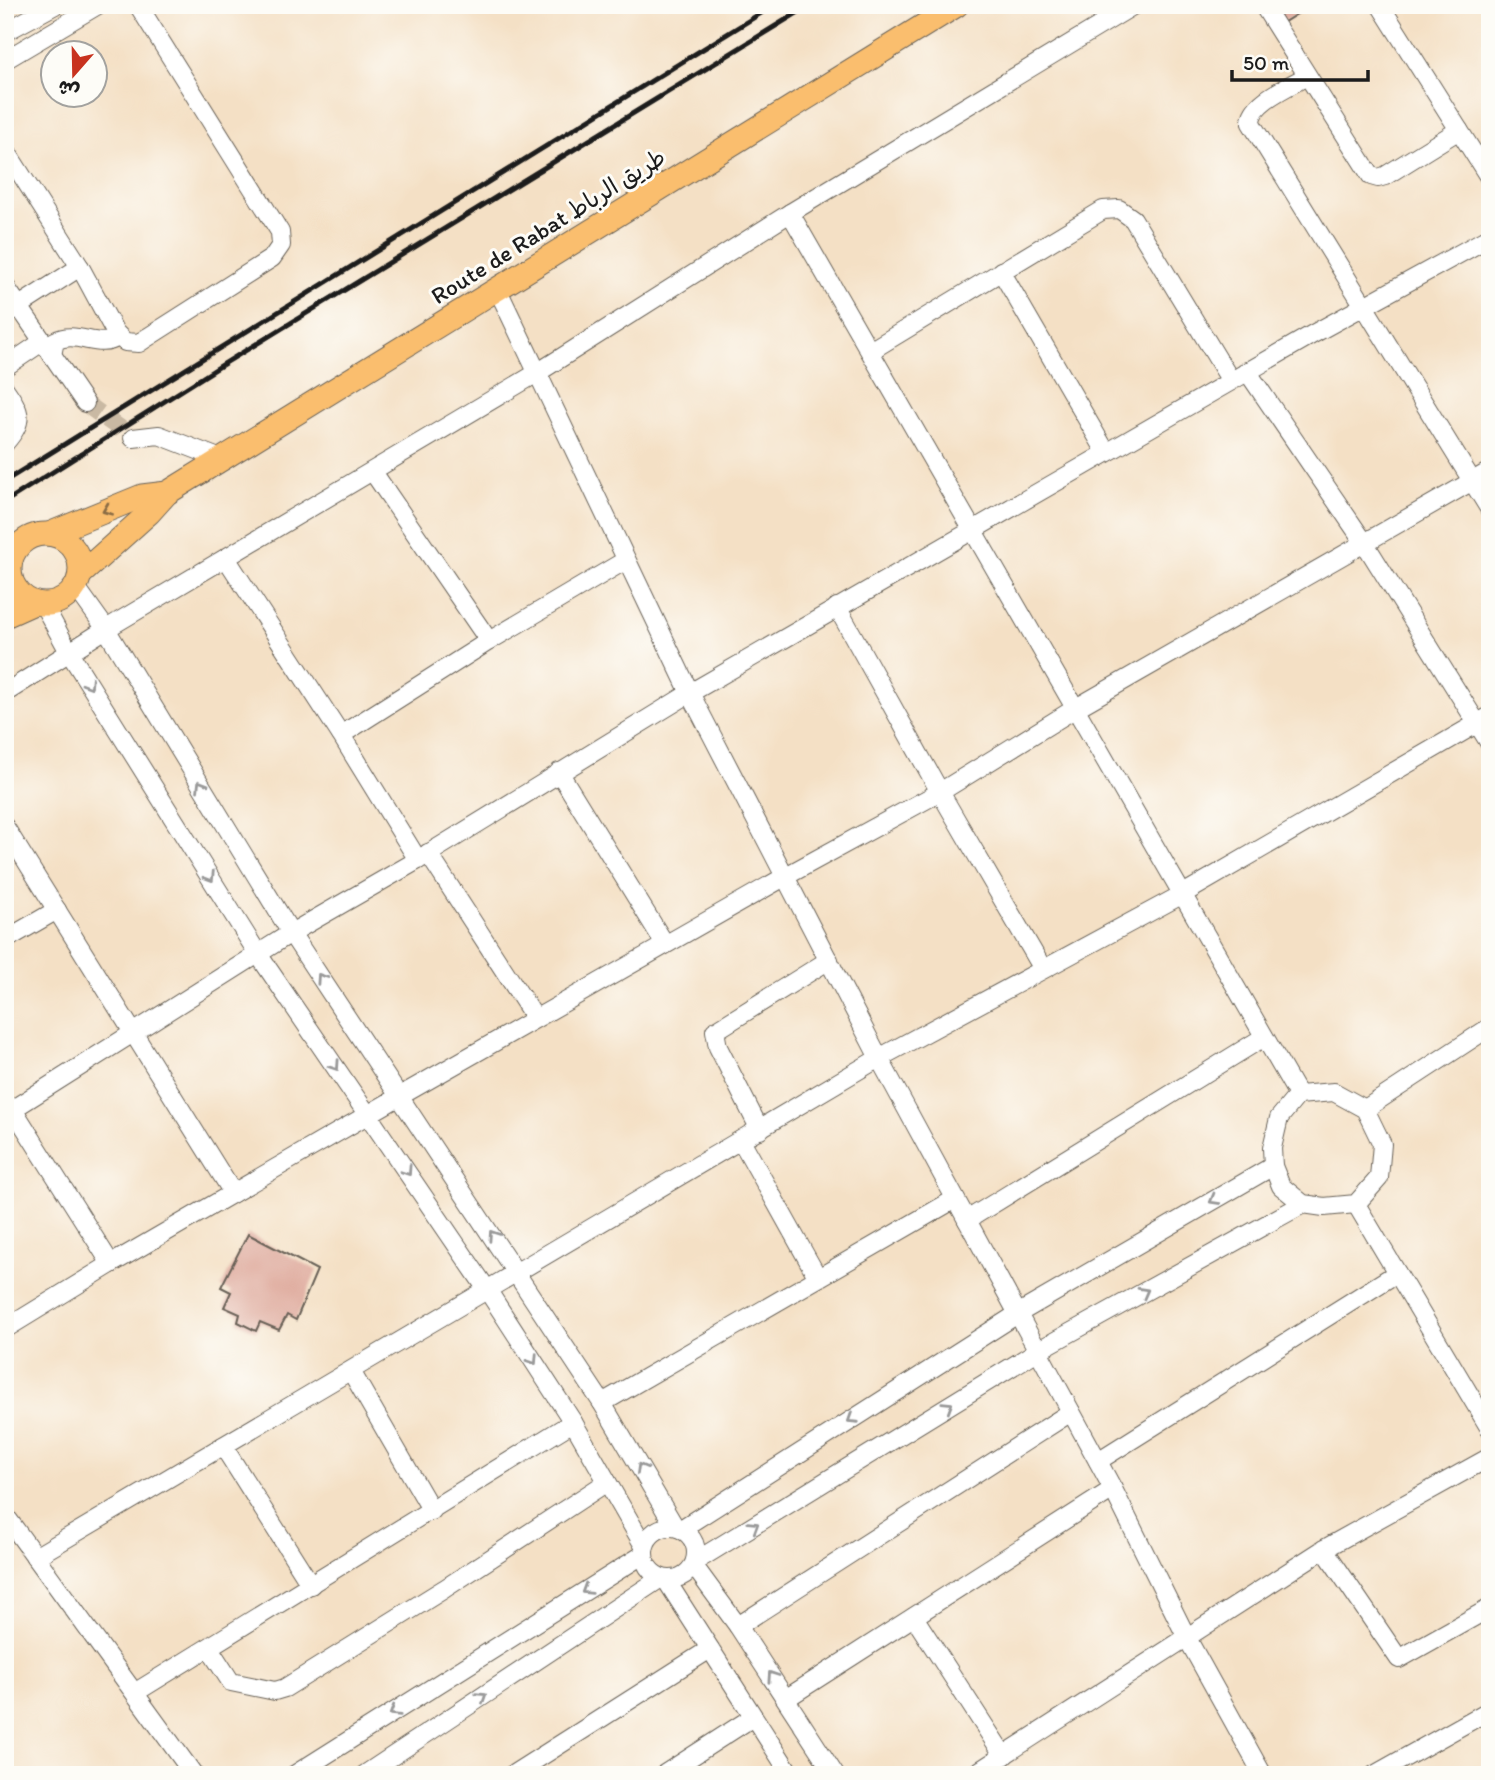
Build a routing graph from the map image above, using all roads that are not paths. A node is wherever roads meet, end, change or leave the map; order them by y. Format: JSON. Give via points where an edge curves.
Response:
{"nodes":[{"id":1,"x":55,"y":5,"type":"edge"},
{"id":2,"x":98,"y":5,"type":"edge"},
{"id":3,"x":138,"y":5,"type":"edge"},
{"id":4,"x":957,"y":5,"type":"edge"},
{"id":5,"x":1134,"y":5,"type":"edge"},
{"id":6,"x":1263,"y":5,"type":"edge"},
{"id":7,"x":1380,"y":5,"type":"edge"},
{"id":8,"x":5,"y":32,"type":"edge"},
{"id":9,"x":5,"y":60,"type":"edge"},
{"id":10,"x":1307,"y":76,"type":"junction"},
{"id":11,"x":1459,"y":130,"type":"junction"},
{"id":12,"x":5,"y":149,"type":"edge"},
{"id":13,"x":1490,"y":179,"type":"edge"},
{"id":14,"x":790,"y":213,"type":"junction"},
{"id":15,"x":1490,"y":237,"type":"edge"},
{"id":16,"x":80,"y":267,"type":"junction"},
{"id":17,"x":1001,"y":271,"type":"junction"},
{"id":18,"x":5,"y":286,"type":"edge"},
{"id":19,"x":497,"y":288,"type":"junction"},
{"id":20,"x":1364,"y":306,"type":"junction"},
{"id":21,"x":12,"y":310,"type":"edge"},
{"id":22,"x":118,"y":337,"type":"junction"},
{"id":23,"x":47,"y":348,"type":"junction"},
{"id":24,"x":870,"y":351,"type":"junction"},
{"id":25,"x":5,"y":366,"type":"edge"},
{"id":26,"x":1248,"y":371,"type":"junction"},
{"id":27,"x":537,"y":373,"type":"junction"},
{"id":28,"x":1231,"y":381,"type":"junction"},
{"id":29,"x":5,"y":389,"type":"edge"},
{"id":30,"x":85,"y":403,"type":"tunnel mouth"},
{"id":31,"x":133,"y":438,"type":"tunnel mouth"},
{"id":32,"x":5,"y":443,"type":"edge"},
{"id":33,"x":1106,"y":452,"type":"junction"},
{"id":34,"x":221,"y":459,"type":"junction"},
{"id":35,"x":1490,"y":471,"type":"edge"},
{"id":36,"x":373,"y":472,"type":"junction"},
{"id":37,"x":1471,"y":480,"type":"junction"},
{"id":38,"x":167,"y":493,"type":"junction"},
{"id":39,"x":1490,"y":510,"type":"edge"},
{"id":40,"x":973,"y":529,"type":"junction"},
{"id":41,"x":49,"y":534,"type":"junction"},
{"id":42,"x":1364,"y":542,"type":"junction"},
{"id":43,"x":9,"y":557,"type":"edge"},
{"id":44,"x":226,"y":558,"type":"junction"},
{"id":45,"x":626,"y":560,"type":"junction"},
{"id":46,"x":78,"y":581,"type":"junction"},
{"id":47,"x":39,"y":603,"type":"junction"},
{"id":48,"x":837,"y":607,"type":"junction"},
{"id":49,"x":5,"y":616,"type":"edge"},
{"id":50,"x":106,"y":629,"type":"junction"},
{"id":51,"x":489,"y":641,"type":"junction"},
{"id":52,"x":69,"y":652,"type":"junction"},
{"id":53,"x":5,"y":693,"type":"edge"},
{"id":54,"x":690,"y":693,"type":"junction"},
{"id":55,"x":1076,"y":708,"type":"junction"},
{"id":56,"x":1484,"y":720,"type":"edge"},
{"id":57,"x":341,"y":735,"type":"junction"},
{"id":58,"x":1490,"y":744,"type":"edge"},
{"id":59,"x":559,"y":772,"type":"junction"},
{"id":60,"x":940,"y":792,"type":"junction"},
{"id":61,"x":5,"y":827,"type":"edge"},
{"id":62,"x":423,"y":856,"type":"junction"},
{"id":63,"x":786,"y":876,"type":"junction"},
{"id":64,"x":1183,"y":894,"type":"junction"},
{"id":65,"x":57,"y":910,"type":"junction"},
{"id":66,"x":291,"y":933,"type":"junction"},
{"id":67,"x":5,"y":940,"type":"edge"},
{"id":68,"x":665,"y":944,"type":"junction"},
{"id":69,"x":258,"y":954,"type":"junction"},
{"id":70,"x":829,"y":960,"type":"junction"},
{"id":71,"x":1043,"y":969,"type":"junction"},
{"id":72,"x":535,"y":1018,"type":"junction"},
{"id":73,"x":1490,"y":1027,"type":"edge"},
{"id":74,"x":132,"y":1033,"type":"junction"},
{"id":75,"x":1265,"y":1037,"type":"junction"},
{"id":76,"x":879,"y":1058,"type":"junction"},
{"id":77,"x":1298,"y":1095,"type":"junction"},
{"id":78,"x":400,"y":1096,"type":"junction"},
{"id":79,"x":1365,"y":1109,"type":"junction"},
{"id":80,"x":9,"y":1112,"type":"edge"},
{"id":81,"x":368,"y":1115,"type":"junction"},
{"id":82,"x":760,"y":1130,"type":"junction"},
{"id":83,"x":741,"y":1140,"type":"junction"},
{"id":84,"x":1273,"y":1166,"type":"junction"},
{"id":85,"x":233,"y":1193,"type":"junction"},
{"id":86,"x":955,"y":1199,"type":"junction"},
{"id":87,"x":1303,"y":1204,"type":"junction"},
{"id":88,"x":1356,"y":1204,"type":"junction"},
{"id":89,"x":967,"y":1220,"type":"junction"},
{"id":90,"x":111,"y":1264,"type":"junction"},
{"id":91,"x":517,"y":1272,"type":"junction"},
{"id":92,"x":1396,"y":1273,"type":"junction"},
{"id":93,"x":818,"y":1278,"type":"junction"},
{"id":94,"x":488,"y":1291,"type":"junction"},
{"id":95,"x":1019,"y":1313,"type":"junction"},
{"id":96,"x":5,"y":1329,"type":"edge"},
{"id":97,"x":1039,"y":1350,"type":"junction"},
{"id":98,"x":351,"y":1371,"type":"junction"},
{"id":99,"x":603,"y":1403,"type":"junction"},
{"id":100,"x":1071,"y":1412,"type":"junction"},
{"id":101,"x":573,"y":1423,"type":"junction"},
{"id":102,"x":1490,"y":1429,"type":"edge"},
{"id":103,"x":223,"y":1446,"type":"junction"},
{"id":104,"x":1490,"y":1457,"type":"edge"},
{"id":105,"x":1098,"y":1461,"type":"junction"},
{"id":106,"x":607,"y":1482,"type":"junction"},
{"id":107,"x":1113,"y":1489,"type":"junction"},
{"id":108,"x":432,"y":1511,"type":"junction"},
{"id":109,"x":5,"y":1514,"type":"edge"},
{"id":110,"x":678,"y":1528,"type":"junction"},
{"id":111,"x":1324,"y":1549,"type":"junction"},
{"id":112,"x":644,"y":1550,"type":"junction"},
{"id":113,"x":35,"y":1557,"type":"junction"},
{"id":114,"x":695,"y":1564,"type":"junction"},
{"id":115,"x":664,"y":1579,"type":"junction"},
{"id":116,"x":311,"y":1586,"type":"junction"},
{"id":117,"x":1490,"y":1608,"type":"edge"},
{"id":118,"x":914,"y":1617,"type":"junction"},
{"id":119,"x":738,"y":1626,"type":"junction"},
{"id":120,"x":1187,"y":1638,"type":"junction"},
{"id":121,"x":209,"y":1648,"type":"junction"},
{"id":122,"x":710,"y":1649,"type":"junction"},
{"id":123,"x":136,"y":1692,"type":"junction"},
{"id":124,"x":787,"y":1698,"type":"junction"},
{"id":125,"x":1490,"y":1710,"type":"edge"},
{"id":126,"x":753,"y":1717,"type":"junction"},
{"id":127,"x":1004,"y":1755,"type":"junction"},
{"id":128,"x":194,"y":1775,"type":"edge"},
{"id":129,"x":294,"y":1775,"type":"edge"},
{"id":130,"x":364,"y":1775,"type":"edge"},
{"id":131,"x":512,"y":1775,"type":"edge"},
{"id":132,"x":663,"y":1775,"type":"edge"},
{"id":133,"x":791,"y":1775,"type":"edge"},
{"id":134,"x":835,"y":1775,"type":"edge"},
{"id":135,"x":973,"y":1775,"type":"edge"},
{"id":136,"x":1263,"y":1775,"type":"edge"},
{"id":137,"x":1374,"y":1775,"type":"edge"}],
"edges":[{"from":1,"to":8,"type":"street"},
{"from":2,"to":9,"type":"street"},
{"from":3,"to":22,"type":"street","via":[[282,238],[272,258],[145,339],[132,343]]},
{"from":4,"to":19,"type":"main road","name":"Route de Rabat طريق الرباط"},
{"from":5,"to":14,"type":"street"},
{"from":6,"to":10,"type":"street"},
{"from":7,"to":11,"type":"street"},
{"from":10,"to":11,"type":"street","via":[[1371,176],[1385,176]]},
{"from":10,"to":20,"type":"street","via":[[1259,104],[1251,124]]},
{"from":11,"to":13,"type":"street"},
{"from":12,"to":16,"type":"street"},
{"from":14,"to":24,"type":"street"},
{"from":14,"to":27,"type":"street"},
{"from":15,"to":20,"type":"street"},
{"from":16,"to":21,"type":"street"},
{"from":16,"to":22,"type":"street"},
{"from":17,"to":24,"type":"street"},
{"from":17,"to":28,"type":"street","via":[[1103,210],[1119,209],[1133,219]]},
{"from":17,"to":33,"type":"street"},
{"from":18,"to":21,"type":"street"},
{"from":19,"to":27,"type":"street"},
{"from":19,"to":34,"type":"main road","name":"Route de Rabat طريق الرباط"},
{"from":20,"to":26,"type":"street"},
{"from":20,"to":37,"type":"street"},
{"from":21,"to":23,"type":"street"},
{"from":22,"to":23,"type":"street","via":[[105,343],[63,337]]},
{"from":23,"to":25,"type":"street"},
{"from":23,"to":30,"type":"street"},
{"from":24,"to":40,"type":"street"},
{"from":26,"to":28,"type":"street"},
{"from":26,"to":42,"type":"street"},
{"from":27,"to":36,"type":"street"},
{"from":27,"to":45,"type":"street"},
{"from":28,"to":33,"type":"street"},
{"from":29,"to":32,"type":"street","via":[[20,416]]},
{"from":31,"to":34,"type":"street","via":[[159,435]]},
{"from":33,"to":40,"type":"street"},
{"from":34,"to":38,"type":"main road","name":"Route de Rabat طريق الرباط"},
{"from":35,"to":37,"type":"street"},
{"from":36,"to":44,"type":"street"},
{"from":36,"to":51,"type":"street"},
{"from":37,"to":39,"type":"street"},
{"from":37,"to":42,"type":"street"},
{"from":38,"to":41,"type":"main road","name":"Route de Rabat طريق الرباط","one_way":true,"via":[[142,496]]},
{"from":38,"to":46,"type":"main road","name":"Route de Rabat طريق الرباط"},
{"from":40,"to":48,"type":"street"},
{"from":40,"to":55,"type":"street"},
{"from":41,"to":43,"type":"main road","via":[[28,538]]},
{"from":41,"to":46,"type":"main road","via":[[77,552]]},
{"from":42,"to":55,"type":"street"},
{"from":42,"to":56,"type":"street"},
{"from":43,"to":47,"type":"main road","via":[[12,583],[25,599]]},
{"from":44,"to":50,"type":"street"},
{"from":44,"to":57,"type":"street"},
{"from":45,"to":51,"type":"street"},
{"from":45,"to":54,"type":"street"},
{"from":46,"to":47,"type":"main road","via":[[67,598]]},
{"from":46,"to":50,"type":"street"},
{"from":47,"to":49,"type":"main road"},
{"from":47,"to":52,"type":"street"},
{"from":48,"to":54,"type":"street"},
{"from":48,"to":60,"type":"street"},
{"from":50,"to":52,"type":"street"},
{"from":66,"to":50,"type":"street","one_way":true},
{"from":51,"to":57,"type":"street"},
{"from":52,"to":53,"type":"street"},
{"from":52,"to":69,"type":"street","one_way":true},
{"from":54,"to":59,"type":"street"},
{"from":54,"to":63,"type":"street"},
{"from":55,"to":60,"type":"street"},
{"from":55,"to":64,"type":"street"},
{"from":56,"to":58,"type":"street"},
{"from":56,"to":64,"type":"street"},
{"from":57,"to":62,"type":"street"},
{"from":59,"to":62,"type":"street"},
{"from":59,"to":68,"type":"street"},
{"from":60,"to":63,"type":"street"},
{"from":60,"to":71,"type":"street"},
{"from":61,"to":65,"type":"street"},
{"from":62,"to":66,"type":"street"},
{"from":62,"to":72,"type":"street"},
{"from":63,"to":68,"type":"street"},
{"from":63,"to":70,"type":"street"},
{"from":64,"to":71,"type":"street"},
{"from":64,"to":75,"type":"street"},
{"from":65,"to":67,"type":"street"},
{"from":65,"to":74,"type":"street"},
{"from":66,"to":69,"type":"street"},
{"from":78,"to":66,"type":"street","one_way":true},
{"from":68,"to":72,"type":"street"},
{"from":69,"to":74,"type":"street"},
{"from":69,"to":81,"type":"street","one_way":true},
{"from":70,"to":76,"type":"street"},
{"from":70,"to":82,"type":"street","via":[[715,1031]]},
{"from":71,"to":76,"type":"street"},
{"from":72,"to":78,"type":"street"},
{"from":73,"to":79,"type":"street"},
{"from":74,"to":80,"type":"street"},
{"from":74,"to":85,"type":"street"},
{"from":75,"to":77,"type":"street"},
{"from":75,"to":89,"type":"street"},
{"from":76,"to":82,"type":"street"},
{"from":76,"to":86,"type":"street"},
{"from":77,"to":79,"type":"street","via":[[1334,1092]]},
{"from":77,"to":84,"type":"street","via":[[1279,1118]]},
{"from":78,"to":81,"type":"street"},
{"from":91,"to":78,"type":"street","one_way":true},
{"from":79,"to":88,"type":"street","via":[[1382,1144],[1379,1178]]},
{"from":80,"to":90,"type":"street"},
{"from":81,"to":85,"type":"street"},
{"from":81,"to":94,"type":"street","one_way":true},
{"from":82,"to":83,"type":"street"},
{"from":83,"to":91,"type":"street"},
{"from":83,"to":93,"type":"street"},
{"from":84,"to":87,"type":"street","via":[[1281,1186]]},
{"from":84,"to":95,"type":"street","one_way":true},
{"from":85,"to":90,"type":"street"},
{"from":86,"to":89,"type":"street"},
{"from":86,"to":93,"type":"street"},
{"from":87,"to":88,"type":"street"},
{"from":97,"to":87,"type":"street","one_way":true},
{"from":88,"to":92,"type":"street"},
{"from":89,"to":95,"type":"street"},
{"from":90,"to":96,"type":"street"},
{"from":91,"to":94,"type":"street"},
{"from":91,"to":99,"type":"street"},
{"from":92,"to":102,"type":"street"},
{"from":92,"to":105,"type":"street"},
{"from":93,"to":99,"type":"street"},
{"from":94,"to":98,"type":"street"},
{"from":94,"to":101,"type":"street","one_way":true},
{"from":95,"to":97,"type":"street"},
{"from":95,"to":110,"type":"street","one_way":true},
{"from":97,"to":100,"type":"street"},
{"from":114,"to":97,"type":"street","one_way":true},
{"from":98,"to":103,"type":"street"},
{"from":98,"to":108,"type":"street"},
{"from":110,"to":99,"type":"street","one_way":true},
{"from":100,"to":105,"type":"street"},
{"from":100,"to":119,"type":"street"},
{"from":101,"to":106,"type":"street"},
{"from":101,"to":108,"type":"street"},
{"from":103,"to":113,"type":"street"},
{"from":103,"to":116,"type":"street"},
{"from":104,"to":111,"type":"street"},
{"from":105,"to":107,"type":"street"},
{"from":106,"to":112,"type":"street"},
{"from":106,"to":121,"type":"street","via":[[285,1688],[275,1691],[231,1682]]},
{"from":107,"to":118,"type":"street"},
{"from":107,"to":120,"type":"street"},
{"from":108,"to":116,"type":"street"},
{"from":109,"to":113,"type":"street"},
{"from":110,"to":112,"type":"street","via":[[656,1531]]},
{"from":110,"to":114,"type":"street","via":[[691,1537],[697,1549]]},
{"from":111,"to":117,"type":"street","via":[[1399,1659]]},
{"from":111,"to":120,"type":"street"},
{"from":112,"to":115,"type":"street","via":[[649,1569]]},
{"from":112,"to":129,"type":"street","one_way":true},
{"from":113,"to":123,"type":"street"},
{"from":114,"to":115,"type":"street","via":[[677,1579]]},
{"from":114,"to":119,"type":"street"},
{"from":115,"to":122,"type":"street"},
{"from":130,"to":115,"type":"street","one_way":true},
{"from":116,"to":121,"type":"street"},
{"from":118,"to":124,"type":"street"},
{"from":118,"to":127,"type":"street"},
{"from":124,"to":119,"type":"street","one_way":true},
{"from":120,"to":127,"type":"street"},
{"from":120,"to":136,"type":"street"},
{"from":121,"to":123,"type":"street"},
{"from":122,"to":126,"type":"street"},
{"from":122,"to":131,"type":"street"},
{"from":123,"to":128,"type":"street"},
{"from":124,"to":134,"type":"street"},
{"from":125,"to":137,"type":"street"},
{"from":126,"to":132,"type":"street"},
{"from":126,"to":133,"type":"street"},
{"from":127,"to":135,"type":"street"}]}
